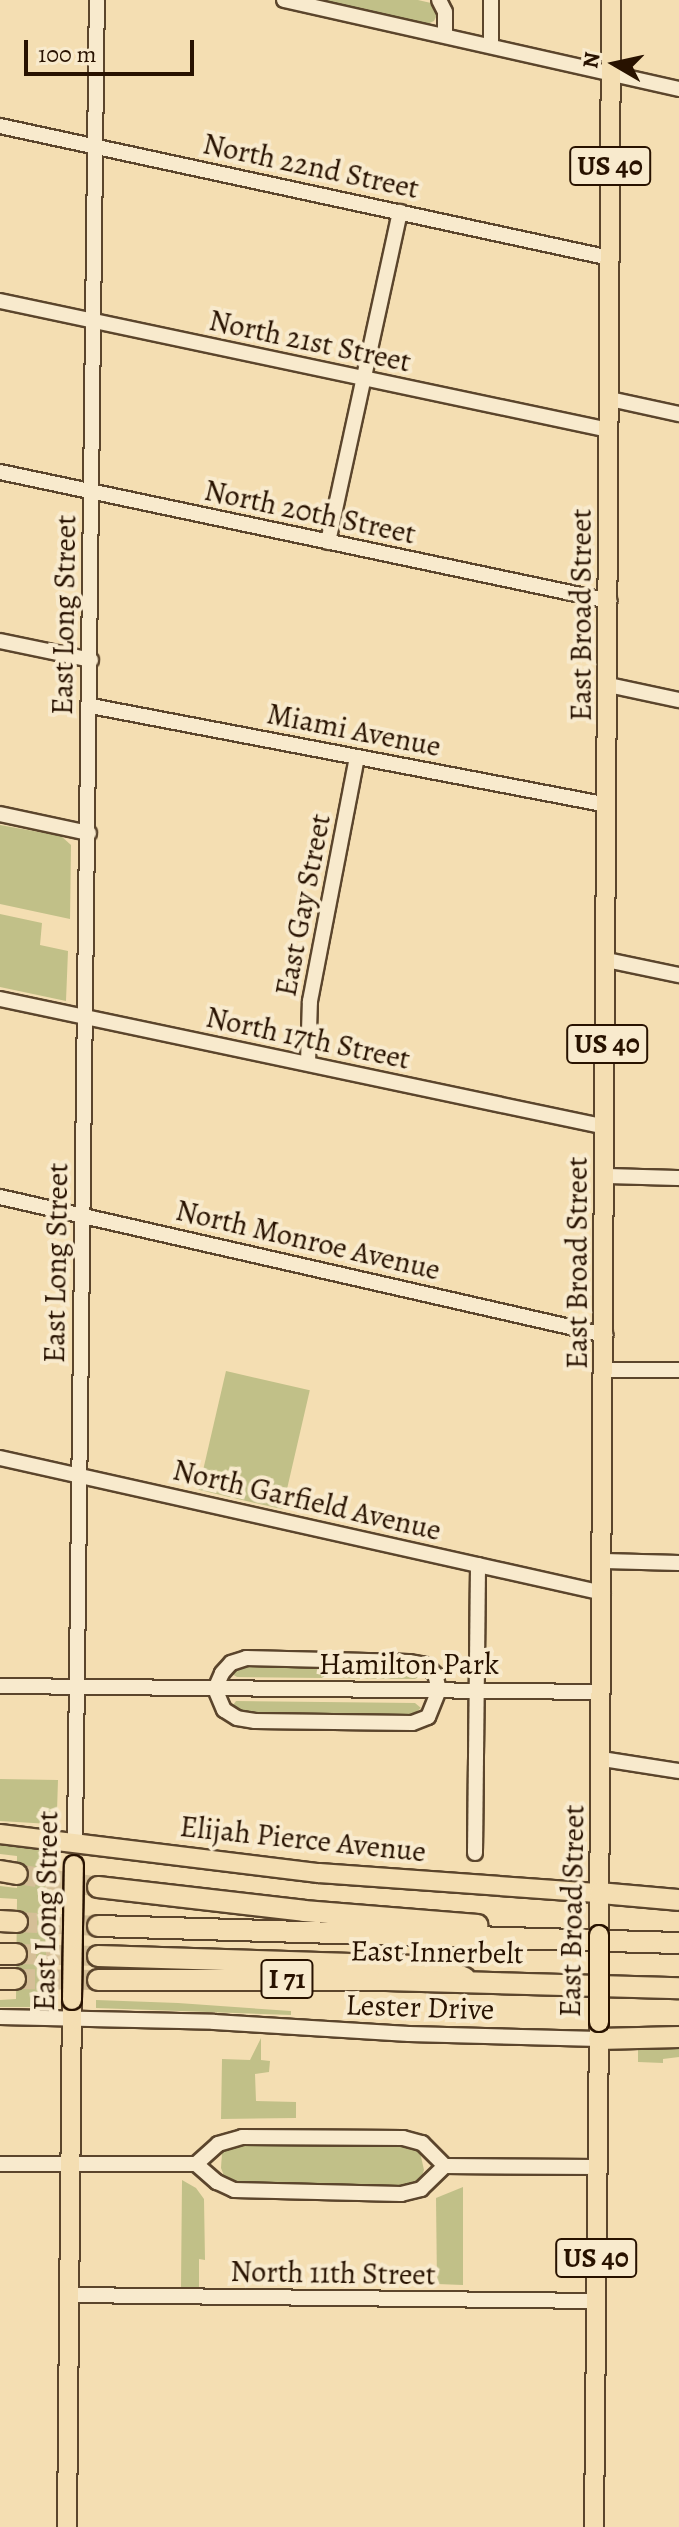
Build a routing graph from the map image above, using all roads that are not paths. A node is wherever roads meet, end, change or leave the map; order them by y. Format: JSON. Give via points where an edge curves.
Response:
{"nodes":[{"id":1,"x":97,"y":0,"type":"edge"},
{"id":2,"x":284,"y":0,"type":"edge"},
{"id":3,"x":439,"y":0,"type":"edge"},
{"id":4,"x":491,"y":0,"type":"edge"},
{"id":5,"x":611,"y":0,"type":"edge"},
{"id":6,"x":445,"y":35,"type":"junction"},
{"id":7,"x":491,"y":45,"type":"junction"},
{"id":8,"x":610,"y":74,"type":"junction"},
{"id":9,"x":679,"y":89,"type":"edge"},
{"id":10,"x":0,"y":126,"type":"edge"},
{"id":11,"x":97,"y":147,"type":"junction"},
{"id":12,"x":400,"y":212,"type":"junction"},
{"id":13,"x":610,"y":258,"type":"junction"},
{"id":14,"x":0,"y":301,"type":"edge"},
{"id":15,"x":94,"y":321,"type":"junction"},
{"id":16,"x":363,"y":379,"type":"junction"},
{"id":17,"x":610,"y":399,"type":"junction"},
{"id":18,"x":679,"y":414,"type":"edge"},
{"id":19,"x":609,"y":430,"type":"junction"},
{"id":20,"x":0,"y":472,"type":"edge"},
{"id":21,"x":93,"y":492,"type":"junction"},
{"id":22,"x":328,"y":542,"type":"junction"},
{"id":23,"x":609,"y":601,"type":"junction"},
{"id":24,"x":0,"y":641,"type":"edge"},
{"id":25,"x":91,"y":660,"type":"junction"},
{"id":26,"x":609,"y":685,"type":"junction"},
{"id":27,"x":679,"y":700,"type":"edge"},
{"id":28,"x":91,"y":706,"type":"junction"},
{"id":29,"x":357,"y":757,"type":"junction"},
{"id":30,"x":608,"y":805,"type":"junction"},
{"id":31,"x":0,"y":814,"type":"edge"},
{"id":32,"x":89,"y":833,"type":"junction"},
{"id":33,"x":607,"y":960,"type":"junction"},
{"id":34,"x":679,"y":975,"type":"edge"},
{"id":35,"x":0,"y":999,"type":"edge"},
{"id":36,"x":86,"y":1018,"type":"junction"},
{"id":37,"x":308,"y":1063,"type":"junction"},
{"id":38,"x":606,"y":1127,"type":"junction"},
{"id":39,"x":606,"y":1176,"type":"junction"},
{"id":40,"x":679,"y":1178,"type":"edge"},
{"id":41,"x":0,"y":1197,"type":"edge"},
{"id":42,"x":84,"y":1217,"type":"junction"},
{"id":43,"x":605,"y":1335,"type":"junction"},
{"id":44,"x":605,"y":1370,"type":"junction"},
{"id":45,"x":679,"y":1370,"type":"edge"},
{"id":46,"x":0,"y":1458,"type":"edge"},
{"id":47,"x":81,"y":1476,"type":"junction"},
{"id":48,"x":604,"y":1561,"type":"junction"},
{"id":49,"x":679,"y":1563,"type":"edge"},
{"id":50,"x":478,"y":1565,"type":"junction"},
{"id":51,"x":603,"y":1593,"type":"junction"},
{"id":52,"x":0,"y":1686,"type":"edge"},
{"id":53,"x":78,"y":1687,"type":"junction"},
{"id":54,"x":215,"y":1689,"type":"junction"},
{"id":55,"x":439,"y":1690,"type":"junction"},
{"id":56,"x":477,"y":1690,"type":"junction"},
{"id":57,"x":602,"y":1692,"type":"junction"},
{"id":58,"x":602,"y":1759,"type":"junction"},
{"id":59,"x":679,"y":1771,"type":"edge"},
{"id":60,"x":0,"y":1834,"type":"edge"},
{"id":61,"x":75,"y":1841,"type":"junction"},
{"id":62,"x":475,"y":1853,"type":"dead end"},
{"id":63,"x":98,"y":1887,"type":"tunnel mouth"},
{"id":64,"x":600,"y":1900,"type":"junction"},
{"id":65,"x":679,"y":1900,"type":"edge"},
{"id":66,"x":98,"y":1926,"type":"tunnel mouth"},
{"id":67,"x":547,"y":1940,"type":"junction"},
{"id":68,"x":679,"y":1943,"type":"edge"},
{"id":69,"x":98,"y":1956,"type":"tunnel mouth"},
{"id":70,"x":98,"y":1980,"type":"tunnel mouth"},
{"id":71,"x":476,"y":1982,"type":"junction"},
{"id":72,"x":679,"y":1988,"type":"edge"},
{"id":73,"x":72,"y":2009,"type":"junction"},
{"id":74,"x":0,"y":2017,"type":"edge"},
{"id":75,"x":599,"y":2031,"type":"junction"},
{"id":76,"x":679,"y":2037,"type":"edge"},
{"id":77,"x":71,"y":2162,"type":"junction"},
{"id":78,"x":0,"y":2164,"type":"edge"},
{"id":79,"x":196,"y":2164,"type":"junction"},
{"id":80,"x":445,"y":2166,"type":"junction"},
{"id":81,"x":597,"y":2167,"type":"junction"},
{"id":82,"x":69,"y":2295,"type":"junction"},
{"id":83,"x":596,"y":2301,"type":"junction"},
{"id":84,"x":67,"y":2527,"type":"edge"},
{"id":85,"x":594,"y":2527,"type":"edge"}],
"edges":[{"from":1,"to":11,"type":"street","name":"East Long Street"},
{"from":2,"to":6,"type":"street"},
{"from":3,"to":6,"type":"street"},
{"from":4,"to":7,"type":"street"},
{"from":5,"to":8,"type":"main road","name":"East Broad Street","number":"US 40"},
{"from":6,"to":7,"type":"street"},
{"from":7,"to":8,"type":"street"},
{"from":8,"to":9,"type":"street"},
{"from":8,"to":13,"type":"main road","name":"East Broad Street","number":"US 40"},
{"from":10,"to":11,"type":"street","name":"North 22nd Street"},
{"from":11,"to":12,"type":"street","name":"North 22nd Street"},
{"from":11,"to":15,"type":"street","name":"East Long Street"},
{"from":12,"to":13,"type":"street","name":"North 22nd Street"},
{"from":12,"to":16,"type":"street"},
{"from":13,"to":17,"type":"main road","name":"East Broad Street","number":"US 40"},
{"from":14,"to":15,"type":"street","name":"North 21st Street"},
{"from":15,"to":16,"type":"street","name":"North 21st Street"},
{"from":15,"to":21,"type":"street","name":"East Long Street"},
{"from":16,"to":19,"type":"street","name":"North 21st Street"},
{"from":16,"to":22,"type":"street"},
{"from":17,"to":18,"type":"street"},
{"from":17,"to":19,"type":"main road","name":"East Broad Street","number":"US 40"},
{"from":19,"to":23,"type":"main road","name":"East Broad Street","number":"US 40"},
{"from":20,"to":21,"type":"street","name":"North 20th Street"},
{"from":21,"to":22,"type":"street","name":"North 20th Street"},
{"from":21,"to":25,"type":"street","name":"East Long Street"},
{"from":22,"to":23,"type":"street","name":"North 20th Street"},
{"from":23,"to":26,"type":"main road","name":"East Broad Street","number":"US 40"},
{"from":24,"to":25,"type":"street"},
{"from":25,"to":28,"type":"street","name":"East Long Street"},
{"from":26,"to":27,"type":"street"},
{"from":26,"to":30,"type":"main road","name":"East Broad Street","number":"US 40"},
{"from":28,"to":29,"type":"street","name":"Miami Avenue"},
{"from":28,"to":32,"type":"street","name":"East Long Street"},
{"from":29,"to":30,"type":"street","name":"Miami Avenue"},
{"from":29,"to":37,"type":"street","name":"East Gay Street","via":[[310,1001]]},
{"from":30,"to":33,"type":"main road","name":"East Broad Street","number":"US 40"},
{"from":31,"to":32,"type":"street"},
{"from":32,"to":36,"type":"street","name":"East Long Street"},
{"from":33,"to":34,"type":"street"},
{"from":33,"to":38,"type":"main road","name":"East Broad Street","number":"US 40"},
{"from":35,"to":36,"type":"street","name":"North 17th Street"},
{"from":36,"to":37,"type":"street","name":"North 17th Street"},
{"from":36,"to":42,"type":"street","name":"East Long Street"},
{"from":37,"to":38,"type":"street","name":"North 17th Street"},
{"from":38,"to":39,"type":"main road","name":"East Broad Street","number":"US 40"},
{"from":39,"to":40,"type":"street"},
{"from":39,"to":43,"type":"main road","name":"East Broad Street","number":"US 40"},
{"from":41,"to":42,"type":"street","name":"North Monroe Avenue"},
{"from":42,"to":43,"type":"street","name":"North Monroe Avenue"},
{"from":42,"to":47,"type":"street","name":"East Long Street"},
{"from":43,"to":44,"type":"main road","name":"East Broad Street","number":"US 40"},
{"from":44,"to":45,"type":"street"},
{"from":44,"to":48,"type":"main road","name":"East Broad Street","number":"US 40"},
{"from":46,"to":47,"type":"street","name":"North Garfield Avenue"},
{"from":47,"to":50,"type":"street","name":"North Garfield Avenue"},
{"from":47,"to":53,"type":"street","name":"East Long Street"},
{"from":48,"to":49,"type":"street"},
{"from":48,"to":51,"type":"main road","name":"East Broad Street","number":"US 40"},
{"from":50,"to":51,"type":"street","name":"North Garfield Avenue"},
{"from":50,"to":56,"type":"street"},
{"from":51,"to":57,"type":"main road","name":"East Broad Street","number":"US 40"},
{"from":52,"to":53,"type":"street","name":"Hamilton Park"},
{"from":53,"to":54,"type":"street","name":"Hamilton Park"},
{"from":53,"to":61,"type":"street","name":"East Long Street"},
{"from":54,"to":55,"type":"street","name":"Hamilton Park"},
{"from":54,"to":55,"type":"street","via":[[231,1663],[246,1658],[418,1664],[435,1674]]},
{"from":54,"to":55,"type":"street","via":[[224,1710],[237,1718],[397,1723],[428,1717]]},
{"from":55,"to":56,"type":"street","name":"Hamilton Park"},
{"from":56,"to":57,"type":"street","name":"Hamilton Park"},
{"from":56,"to":62,"type":"street"},
{"from":57,"to":58,"type":"main road","name":"East Broad Street","number":"US 40"},
{"from":58,"to":59,"type":"street"},
{"from":58,"to":64,"type":"main road","name":"East Broad Street","number":"US 40"},
{"from":60,"to":61,"type":"main road","name":"Elijah Pierce Avenue"},
{"from":61,"to":64,"type":"main road","name":"Elijah Pierce Avenue","via":[[319,1873]]},
{"from":61,"to":73,"type":"main road","name":"East Long Street","bridge":true},
{"from":63,"to":67,"type":"highway","via":[[502,1928]]},
{"from":64,"to":65,"type":"highway"},
{"from":64,"to":75,"type":"main road","name":"East Broad Street","number":"US 40","bridge":true},
{"from":66,"to":67,"type":"highway","number":"I 71"},
{"from":67,"to":68,"type":"highway","number":"I 71"},
{"from":69,"to":71,"type":"highway","via":[[439,1967]]},
{"from":70,"to":71,"type":"highway","name":"East Innerbelt","number":"I 71"},
{"from":71,"to":72,"type":"highway","name":"East Innerbelt","number":"I 71"},
{"from":73,"to":74,"type":"street","name":"Lester Drive"},
{"from":73,"to":75,"type":"street","name":"Lester Drive"},
{"from":73,"to":77,"type":"main road","name":"East Long Street"},
{"from":75,"to":76,"type":"highway"},
{"from":75,"to":81,"type":"main road","name":"East Broad Street","number":"US 40"},
{"from":77,"to":78,"type":"street"},
{"from":77,"to":79,"type":"street"},
{"from":77,"to":82,"type":"main road","name":"East Long Street"},
{"from":79,"to":80,"type":"street","via":[[234,2190],[401,2194],[421,2189]]},
{"from":79,"to":80,"type":"street","via":[[218,2144],[242,2137],[403,2138],[422,2143]]},
{"from":80,"to":81,"type":"street"},
{"from":81,"to":83,"type":"main road","name":"East Broad Street","number":"US 40"},
{"from":82,"to":83,"type":"street","name":"North 11th Street"},
{"from":82,"to":84,"type":"main road","name":"East Long Street"},
{"from":83,"to":85,"type":"main road","name":"East Broad Street","number":"US 40"}]}
